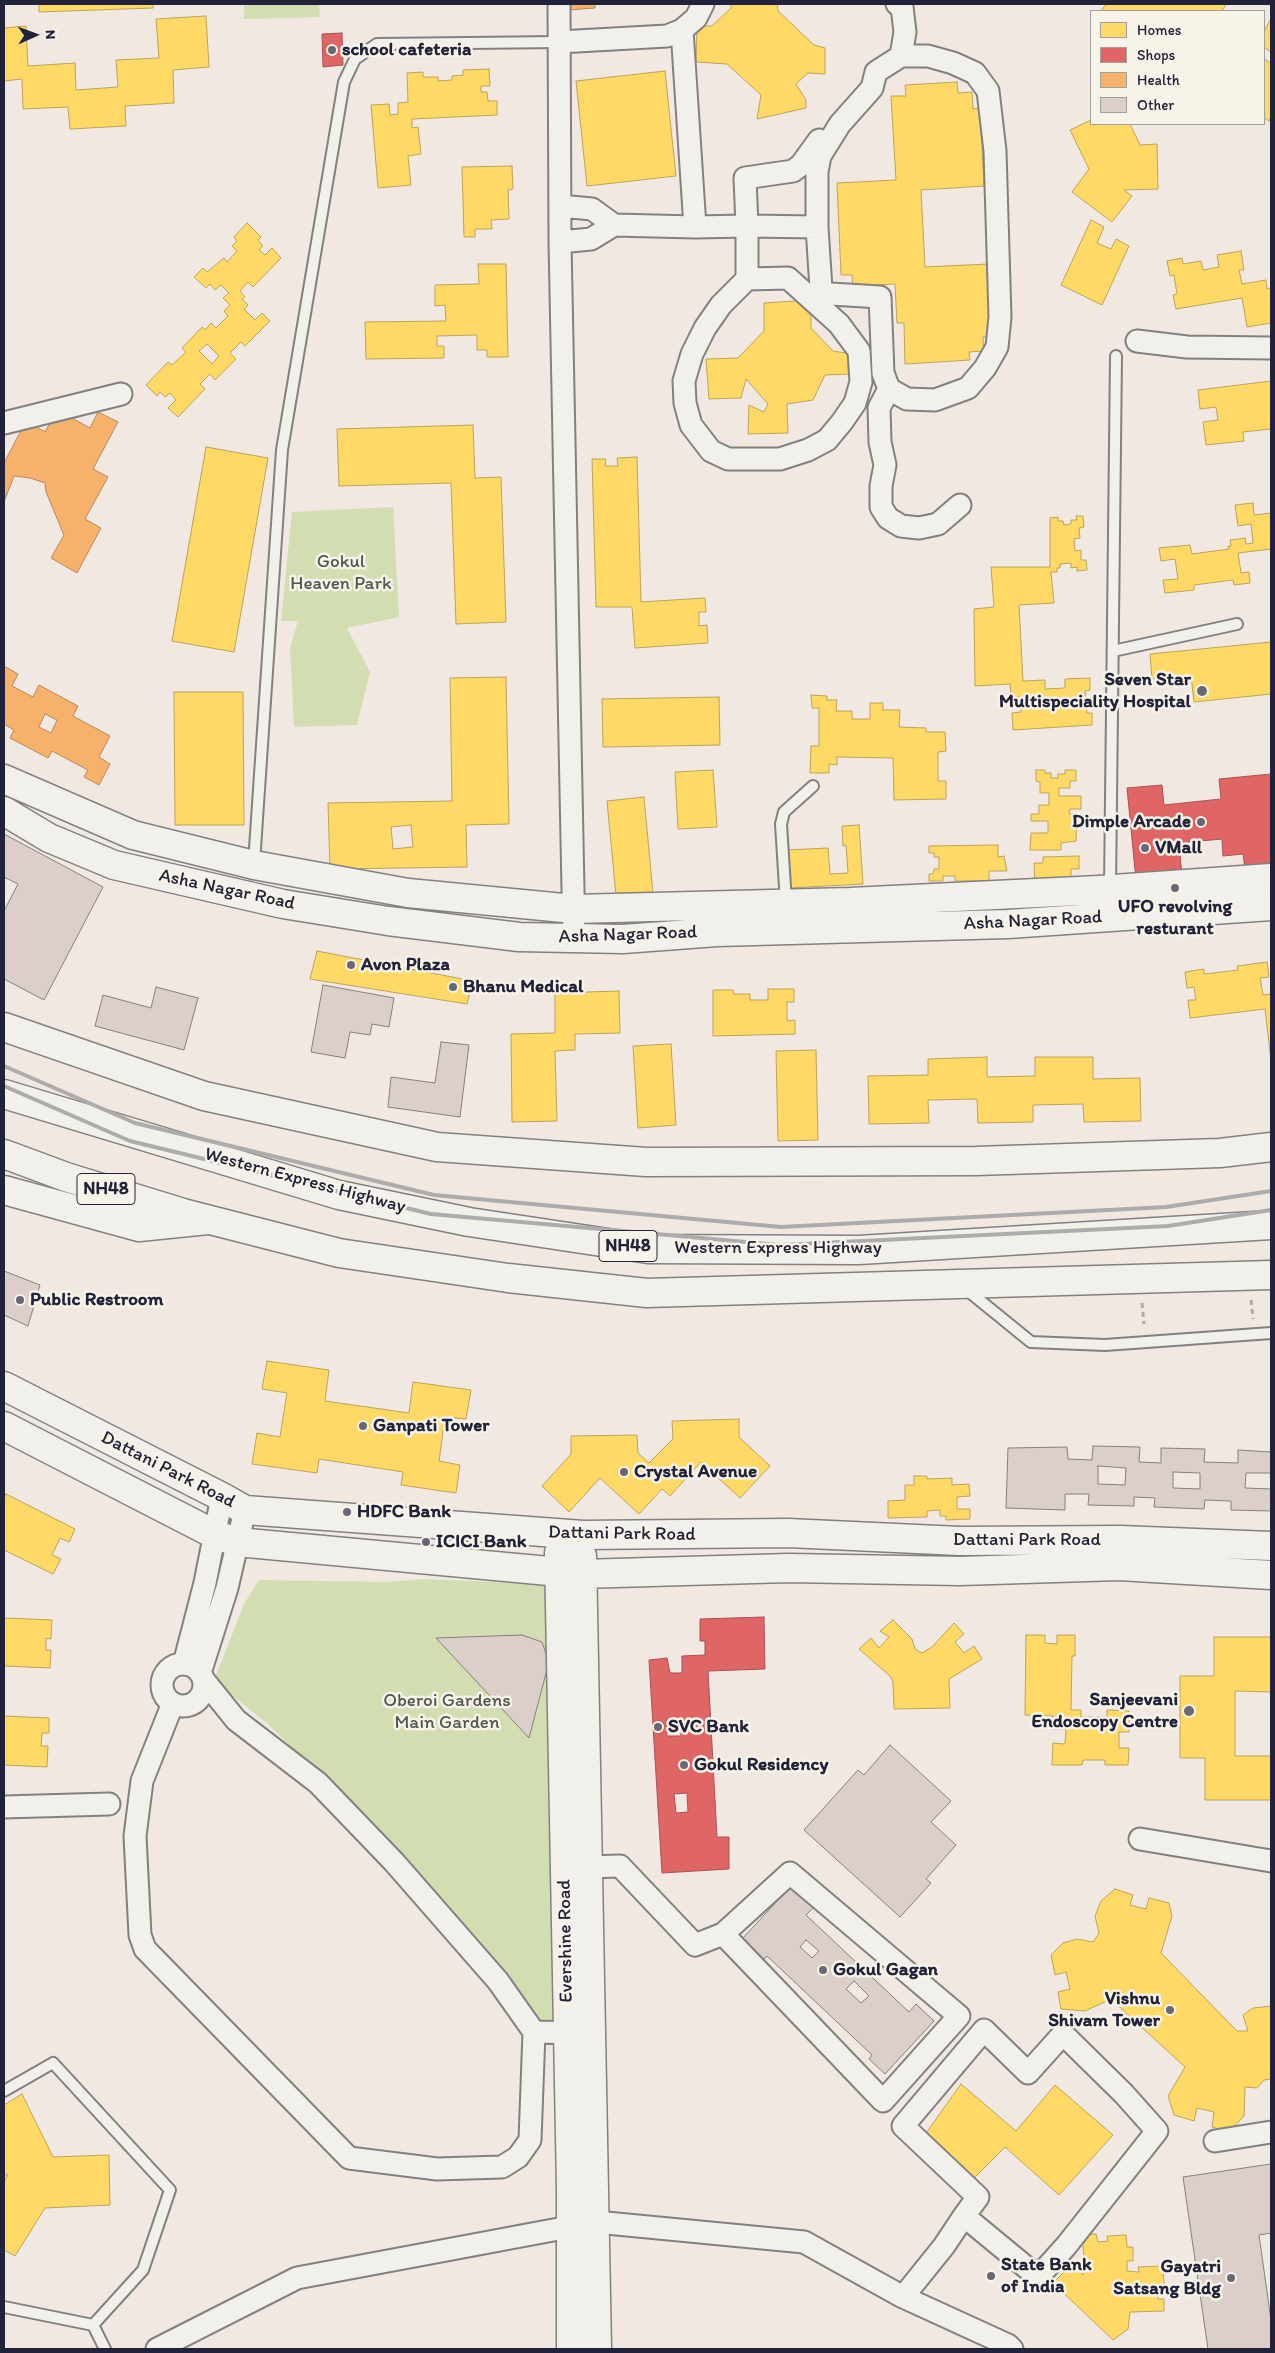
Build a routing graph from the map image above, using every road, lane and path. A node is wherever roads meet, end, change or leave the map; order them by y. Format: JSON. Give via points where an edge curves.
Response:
{"nodes":[{"id":1,"x":559,"y":4,"type":"edge"},
{"id":2,"x":703,"y":4,"type":"edge"},
{"id":3,"x":897,"y":4,"type":"edge"},
{"id":4,"x":682,"y":30,"type":"junction"},
{"id":5,"x":559,"y":42,"type":"junction"},
{"id":6,"x":901,"y":56,"type":"junction"},
{"id":7,"x":876,"y":72,"type":"junction"},
{"id":8,"x":560,"y":206,"type":"junction"},
{"id":9,"x":614,"y":226,"type":"junction"},
{"id":10,"x":695,"y":226,"type":"junction"},
{"id":11,"x":747,"y":226,"type":"junction"},
{"id":12,"x":817,"y":226,"type":"junction"},
{"id":13,"x":560,"y":242,"type":"junction"},
{"id":14,"x":747,"y":279,"type":"junction"},
{"id":15,"x":1138,"y":341,"type":"dead end"},
{"id":16,"x":1271,"y":348,"type":"edge"},
{"id":17,"x":1116,"y":356,"type":"dead end"},
{"id":18,"x":889,"y":389,"type":"junction"},
{"id":19,"x":121,"y":394,"type":"dead end"},
{"id":20,"x":4,"y":423,"type":"edge"},
{"id":21,"x":960,"y":505,"type":"dead end"},
{"id":22,"x":1237,"y":624,"type":"dead end"},
{"id":23,"x":1113,"y":651,"type":"junction"},
{"id":24,"x":4,"y":779,"type":"edge"},
{"id":25,"x":813,"y":786,"type":"dead end"},
{"id":26,"x":4,"y":811,"type":"edge"},
{"id":27,"x":254,"y":865,"type":"junction"},
{"id":28,"x":1271,"y":878,"type":"edge"},
{"id":29,"x":1110,"y":890,"type":"junction"},
{"id":30,"x":786,"y":904,"type":"junction"},
{"id":31,"x":1271,"y":906,"type":"edge"},
{"id":32,"x":574,"y":909,"type":"junction"},
{"id":33,"x":574,"y":939,"type":"junction"},
{"id":34,"x":4,"y":1027,"type":"edge"},
{"id":35,"x":4,"y":1094,"type":"edge"},
{"id":36,"x":1271,"y":1147,"type":"edge"},
{"id":37,"x":4,"y":1154,"type":"edge"},
{"id":38,"x":4,"y":1190,"type":"edge"},
{"id":39,"x":210,"y":1220,"type":"junction"},
{"id":40,"x":1271,"y":1225,"type":"edge"},
{"id":41,"x":1266,"y":1280,"type":"edge"},
{"id":42,"x":960,"y":1284,"type":"junction"},
{"id":43,"x":1142,"y":1303,"type":"dead end"},
{"id":44,"x":1271,"y":1333,"type":"edge"},
{"id":45,"x":1255,"y":1334,"type":"junction"},
{"id":46,"x":1146,"y":1342,"type":"junction"},
{"id":47,"x":4,"y":1386,"type":"edge"},
{"id":48,"x":4,"y":1426,"type":"edge"},
{"id":49,"x":102,"y":1436,"type":"junction"},
{"id":50,"x":89,"y":1469,"type":"junction"},
{"id":51,"x":234,"y":1503,"type":"junction"},
{"id":52,"x":788,"y":1533,"type":"junction"},
{"id":53,"x":572,"y":1534,"type":"junction"},
{"id":54,"x":226,"y":1538,"type":"junction"},
{"id":55,"x":960,"y":1541,"type":"junction"},
{"id":56,"x":1271,"y":1546,"type":"edge"},
{"id":57,"x":1119,"y":1553,"type":"junction"},
{"id":58,"x":789,"y":1568,"type":"junction"},
{"id":59,"x":960,"y":1571,"type":"junction"},
{"id":60,"x":570,"y":1572,"type":"junction"},
{"id":61,"x":1271,"y":1575,"type":"edge"},
{"id":62,"x":196,"y":1672,"type":"junction"},
{"id":63,"x":173,"y":1703,"type":"junction"},
{"id":64,"x":109,"y":1804,"type":"dead end"},
{"id":65,"x":4,"y":1807,"type":"edge"},
{"id":66,"x":1140,"y":1839,"type":"dead end"},
{"id":67,"x":1271,"y":1861,"type":"edge"},
{"id":68,"x":587,"y":1867,"type":"junction"},
{"id":69,"x":723,"y":1934,"type":"junction"},
{"id":70,"x":534,"y":2032,"type":"junction"},
{"id":71,"x":580,"y":2033,"type":"junction"},
{"id":72,"x":4,"y":2091,"type":"edge"},
{"id":73,"x":1271,"y":2132,"type":"edge"},
{"id":74,"x":1215,"y":2141,"type":"dead end"},
{"id":75,"x":964,"y":2216,"type":"junction"},
{"id":76,"x":584,"y":2224,"type":"junction"},
{"id":77,"x":903,"y":2297,"type":"junction"},
{"id":78,"x":4,"y":2307,"type":"edge"},
{"id":79,"x":93,"y":2325,"type":"junction"},
{"id":80,"x":105,"y":2349,"type":"edge"},
{"id":81,"x":157,"y":2349,"type":"edge"},
{"id":82,"x":571,"y":2349,"type":"edge"},
{"id":83,"x":597,"y":2349,"type":"edge"},
{"id":84,"x":1012,"y":2349,"type":"edge"}],
"edges":[{"from":1,"to":5,"type":"street"},
{"from":2,"to":4,"type":"street","via":[[696,18]]},
{"from":3,"to":6,"type":"street","via":[[902,7],[905,32]]},
{"from":4,"to":5,"type":"street","via":[[655,38]]},
{"from":4,"to":10,"type":"street"},
{"from":5,"to":8,"type":"street"},
{"from":5,"to":27,"type":"lane","via":[[378,44],[355,59],[344,82],[282,450]]},
{"from":6,"to":7,"type":"street"},
{"from":6,"to":18,"type":"street","via":[[928,56],[953,63],[975,73],[988,91],[995,152],[1000,317],[997,347],[968,388],[935,400],[907,400]]},
{"from":7,"to":11,"type":"street","via":[[862,78],[801,165],[793,171],[745,178]]},
{"from":7,"to":12,"type":"street","via":[[872,88],[840,124],[820,156],[816,172]]},
{"from":8,"to":9,"type":"street","via":[[592,209]]},
{"from":8,"to":13,"type":"street"},
{"from":9,"to":10,"type":"street"},
{"from":9,"to":13,"type":"street","via":[[591,240]]},
{"from":10,"to":11,"type":"street"},
{"from":11,"to":12,"type":"street"},
{"from":11,"to":14,"type":"street"},
{"from":12,"to":18,"type":"street","via":[[821,289],[824,293],[880,297],[883,373]]},
{"from":13,"to":32,"type":"street"},
{"from":14,"to":14,"type":"street","via":[[721,305],[705,328],[692,354],[684,381],[685,403],[691,425],[711,451],[728,459],[780,459],[827,440],[842,422],[855,403],[861,382],[859,351],[839,324],[788,278]]},
{"from":15,"to":16,"type":"street","via":[[1187,347]]},
{"from":17,"to":23,"type":"lane"},
{"from":18,"to":21,"type":"street","via":[[879,408],[880,442],[885,465],[881,507],[888,518],[901,526],[919,528],[938,524]]},
{"from":19,"to":20,"type":"street"},
{"from":22,"to":23,"type":"lane"},
{"from":23,"to":29,"type":"lane"},
{"from":24,"to":27,"type":"main road","name":"Asha Nagar Road","via":[[134,835]]},
{"from":25,"to":30,"type":"lane","via":[[784,812],[781,824]]},
{"from":26,"to":33,"type":"main road","name":"Asha Nagar Road","via":[[49,838],[114,865],[283,904],[519,937]]},
{"from":27,"to":32,"type":"main road","name":"Asha Nagar Road","via":[[408,893]]},
{"from":28,"to":29,"type":"main road","name":"Asha Nagar Road"},
{"from":29,"to":30,"type":"main road","name":"Asha Nagar Road"},
{"from":30,"to":32,"type":"main road","name":"Asha Nagar Road"},
{"from":31,"to":33,"type":"main road","name":"Asha Nagar Road","via":[[1008,924]]},
{"from":32,"to":33,"type":"street"},
{"from":34,"to":36,"type":"main road","via":[[204,1096],[437,1147],[646,1162],[985,1161],[1220,1153]]},
{"from":35,"to":40,"type":"main road","name":"Western Express Highway","number":"NH48","via":[[339,1195],[469,1222],[648,1249],[860,1250]]},
{"from":37,"to":39,"type":"main road","name":"Western Express Highway","number":"NH48","via":[[66,1177]]},
{"from":38,"to":39,"type":"main road","via":[[138,1227]]},
{"from":39,"to":42,"type":"main road","name":"Western Express Highway","number":"NH48","via":[[339,1253],[508,1278],[647,1293]]},
{"from":41,"to":42,"type":"main road","name":"Western Express Highway","number":"NH48"},
{"from":41,"to":45,"type":"path"},
{"from":42,"to":46,"type":"lane","via":[[1031,1342]]},
{"from":43,"to":46,"type":"path"},
{"from":44,"to":45,"type":"lane"},
{"from":45,"to":46,"type":"lane"},
{"from":47,"to":49,"type":"main road","name":"Dattani Park Road"},
{"from":48,"to":50,"type":"main road","name":"Dattani Park Road"},
{"from":49,"to":50,"type":"main road"},
{"from":49,"to":51,"type":"main road","name":"Dattani Park Road"},
{"from":50,"to":54,"type":"main road","name":"Dattani Park Road"},
{"from":51,"to":53,"type":"main road","name":"Dattani Park Road"},
{"from":51,"to":54,"type":"street"},
{"from":52,"to":53,"type":"main road","name":"Dattani Park Road"},
{"from":52,"to":55,"type":"main road","name":"Dattani Park Road"},
{"from":52,"to":58,"type":"main road"},
{"from":53,"to":60,"type":"main road","name":"Evershine Road"},
{"from":54,"to":60,"type":"main road","name":"Dattani Park Road"},
{"from":54,"to":62,"type":"street","via":[[227,1588]]},
{"from":55,"to":57,"type":"main road","name":"Dattani Park Road"},
{"from":55,"to":59,"type":"main road"},
{"from":56,"to":57,"type":"main road","name":"Dattani Park Road"},
{"from":57,"to":59,"type":"main road","name":"Dattani Park Road"},
{"from":57,"to":61,"type":"main road","name":"Dattani Park Road"},
{"from":58,"to":59,"type":"main road","name":"Dattani Park Road"},
{"from":58,"to":60,"type":"main road","name":"Dattani Park Road"},
{"from":60,"to":68,"type":"main road","name":"Evershine Road"},
{"from":60,"to":71,"type":"main road","name":"Evershine Road"},
{"from":62,"to":63,"type":"street","via":[[203,1692],[194,1703]]},
{"from":62,"to":63,"type":"street","via":[[171,1668],[164,1678],[164,1692]]},
{"from":62,"to":70,"type":"street","via":[[236,1720],[318,1783],[394,1862],[498,1981]]},
{"from":63,"to":70,"type":"street","via":[[142,1781],[135,1836],[140,1935],[144,1950],[350,2158],[437,2169],[502,2167],[518,2157],[530,2140]]},
{"from":64,"to":65,"type":"street"},
{"from":66,"to":67,"type":"street"},
{"from":68,"to":69,"type":"street","via":[[620,1866],[695,1945]]},
{"from":68,"to":71,"type":"main road","name":"Evershine Road"},
{"from":69,"to":69,"type":"street","via":[[790,1873],[959,2016],[883,2101]]},
{"from":70,"to":71,"type":"street"},
{"from":71,"to":76,"type":"main road","name":"Evershine Road"},
{"from":72,"to":79,"type":"lane","via":[[53,2063],[170,2190],[143,2270]]},
{"from":73,"to":74,"type":"street"},
{"from":75,"to":75,"type":"street","via":[[978,2197],[903,2126],[984,2030],[1028,2072],[1063,2034],[1157,2131],[1038,2277]]},
{"from":75,"to":77,"type":"street"},
{"from":76,"to":77,"type":"street","via":[[804,2242]]},
{"from":76,"to":81,"type":"street","via":[[297,2278]]},
{"from":76,"to":82,"type":"main road","name":"Evershine Road"},
{"from":76,"to":83,"type":"main road","name":"Evershine Road"},
{"from":77,"to":84,"type":"street"},
{"from":78,"to":79,"type":"lane"},
{"from":79,"to":80,"type":"lane"}]}
